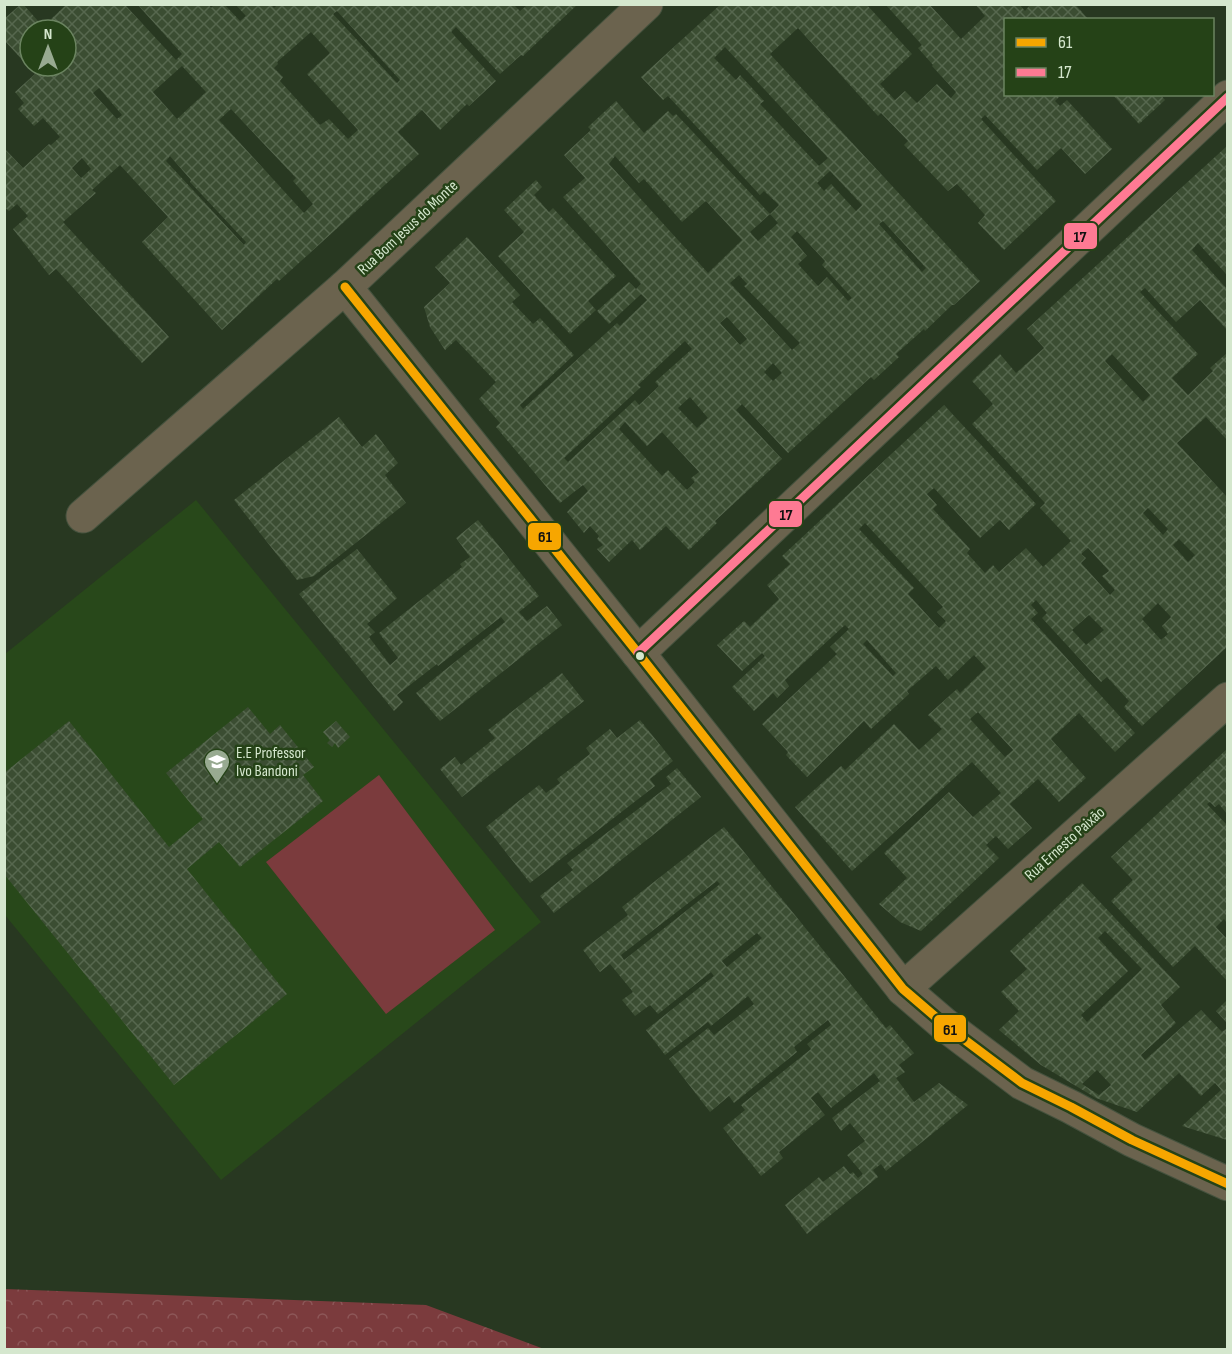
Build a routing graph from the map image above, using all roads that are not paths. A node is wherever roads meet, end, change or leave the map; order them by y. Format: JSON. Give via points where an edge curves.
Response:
{"nodes":[{"id":1,"x":646,"y":4,"type":"edge"},
{"id":2,"x":1227,"y":97,"type":"edge"},
{"id":3,"x":345,"y":287,"type":"junction"},
{"id":4,"x":83,"y":516,"type":"dead end"},
{"id":5,"x":638,"y":652,"type":"junction"},
{"id":6,"x":1227,"y":699,"type":"edge"},
{"id":7,"x":903,"y":989,"type":"junction"},
{"id":8,"x":1227,"y":1184,"type":"edge"}],
"edges":[{"from":1,"to":3,"type":"street","name":"Rua Bom Jesus do Monte"},
{"from":2,"to":5,"type":"street"},
{"from":3,"to":4,"type":"street","name":"Rua Bom Jesus do Monte"},
{"from":3,"to":5,"type":"street"},
{"from":5,"to":7,"type":"street"},
{"from":6,"to":7,"type":"street","name":"Rua Ernesto Paixão"},
{"from":7,"to":8,"type":"street","via":[[1022,1083]]}]}
